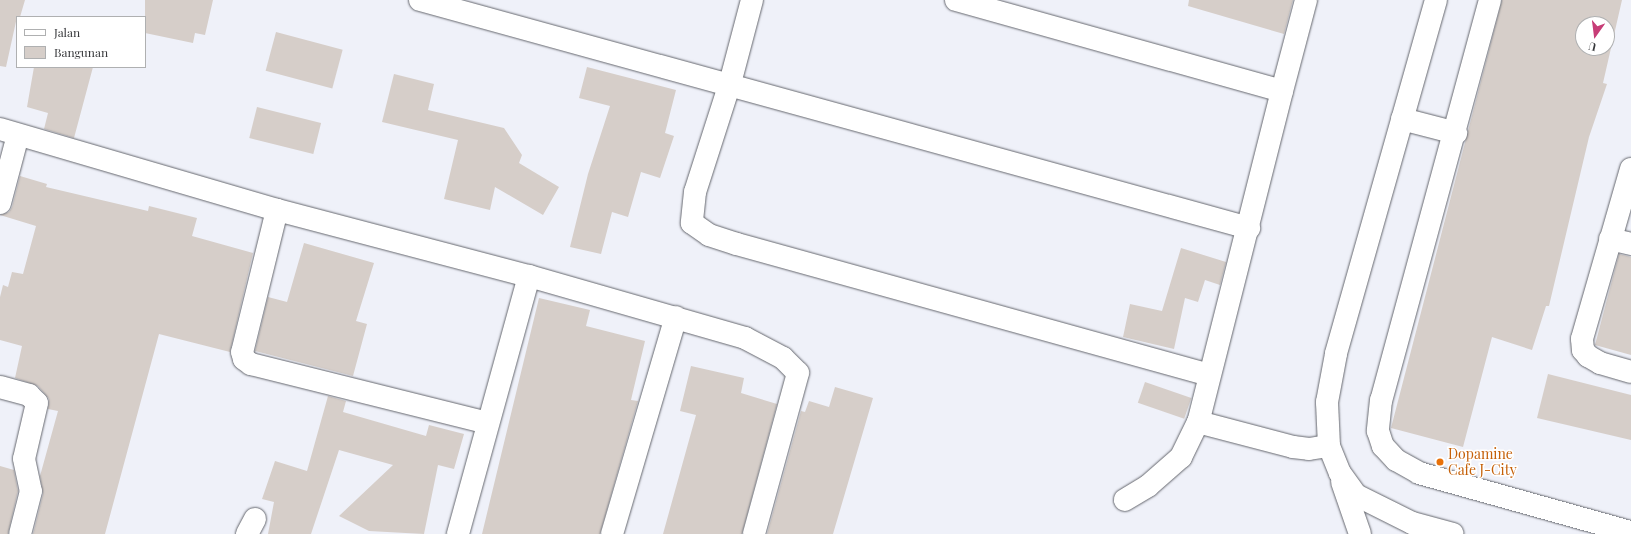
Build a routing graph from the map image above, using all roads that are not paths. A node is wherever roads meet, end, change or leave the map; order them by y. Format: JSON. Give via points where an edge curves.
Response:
{"nodes":[{"id":1,"x":420,"y":0,"type":"edge"},
{"id":2,"x":752,"y":0,"type":"edge"},
{"id":3,"x":956,"y":0,"type":"edge"},
{"id":4,"x":1306,"y":0,"type":"edge"},
{"id":5,"x":1436,"y":0,"type":"edge"},
{"id":6,"x":1490,"y":0,"type":"edge"},
{"id":7,"x":730,"y":83,"type":"junction"},
{"id":8,"x":1282,"y":90,"type":"junction"},
{"id":9,"x":1402,"y":119,"type":"junction"},
{"id":10,"x":9,"y":132,"type":"edge"},
{"id":11,"x":1456,"y":133,"type":"junction"},
{"id":12,"x":1631,"y":169,"type":"edge"},
{"id":13,"x":0,"y":203,"type":"edge"},
{"id":14,"x":277,"y":210,"type":"junction"},
{"id":15,"x":1249,"y":228,"type":"junction"},
{"id":16,"x":1610,"y":239,"type":"junction"},
{"id":17,"x":1631,"y":244,"type":"edge"},
{"id":18,"x":529,"y":276,"type":"junction"},
{"id":19,"x":676,"y":317,"type":"junction"},
{"id":20,"x":1631,"y":372,"type":"edge"},
{"id":21,"x":1209,"y":375,"type":"junction"},
{"id":22,"x":0,"y":387,"type":"edge"},
{"id":23,"x":1198,"y":422,"type":"junction"},
{"id":24,"x":488,"y":423,"type":"junction"},
{"id":25,"x":1328,"y":446,"type":"junction"},
{"id":26,"x":1340,"y":473,"type":"junction"},
{"id":27,"x":1124,"y":500,"type":"dead end"},
{"id":28,"x":1631,"y":532,"type":"edge"},
{"id":29,"x":20,"y":534,"type":"edge"},
{"id":30,"x":458,"y":534,"type":"edge"},
{"id":31,"x":612,"y":534,"type":"edge"},
{"id":32,"x":754,"y":534,"type":"edge"},
{"id":33,"x":1360,"y":534,"type":"edge"},
{"id":34,"x":1453,"y":534,"type":"edge"}],
"edges":[{"from":1,"to":7,"type":"street"},
{"from":2,"to":7,"type":"street"},
{"from":3,"to":8,"type":"street"},
{"from":4,"to":8,"type":"street"},
{"from":5,"to":9,"type":"street"},
{"from":6,"to":11,"type":"street"},
{"from":7,"to":15,"type":"street"},
{"from":7,"to":21,"type":"street","via":[[691,209],[692,223],[708,235]]},
{"from":8,"to":15,"type":"street"},
{"from":9,"to":11,"type":"street"},
{"from":9,"to":25,"type":"street","via":[[1336,354],[1327,402]]},
{"from":10,"to":13,"type":"street"},
{"from":10,"to":14,"type":"street"},
{"from":11,"to":28,"type":"street","via":[[1381,400],[1377,425],[1383,446],[1396,460],[1419,474]]},
{"from":12,"to":16,"type":"street"},
{"from":14,"to":18,"type":"street"},
{"from":14,"to":24,"type":"street","via":[[242,352],[244,359],[250,364]]},
{"from":15,"to":21,"type":"street"},
{"from":16,"to":17,"type":"street"},
{"from":16,"to":20,"type":"street","via":[[1582,339],[1583,350],[1600,364]]},
{"from":18,"to":19,"type":"street"},
{"from":18,"to":24,"type":"street"},
{"from":19,"to":31,"type":"street"},
{"from":19,"to":32,"type":"street","via":[[745,338],[783,358],[798,373]]},
{"from":21,"to":23,"type":"street"},
{"from":22,"to":29,"type":"street","via":[[29,394],[36,400],[24,459],[31,491]]},
{"from":23,"to":25,"type":"street","via":[[1293,447],[1309,449]]},
{"from":23,"to":27,"type":"street","via":[[1182,457],[1148,486]]},
{"from":24,"to":30,"type":"street"},
{"from":25,"to":26,"type":"street"},
{"from":26,"to":33,"type":"street"},
{"from":26,"to":34,"type":"street","via":[[1356,495],[1412,523]]}]}
